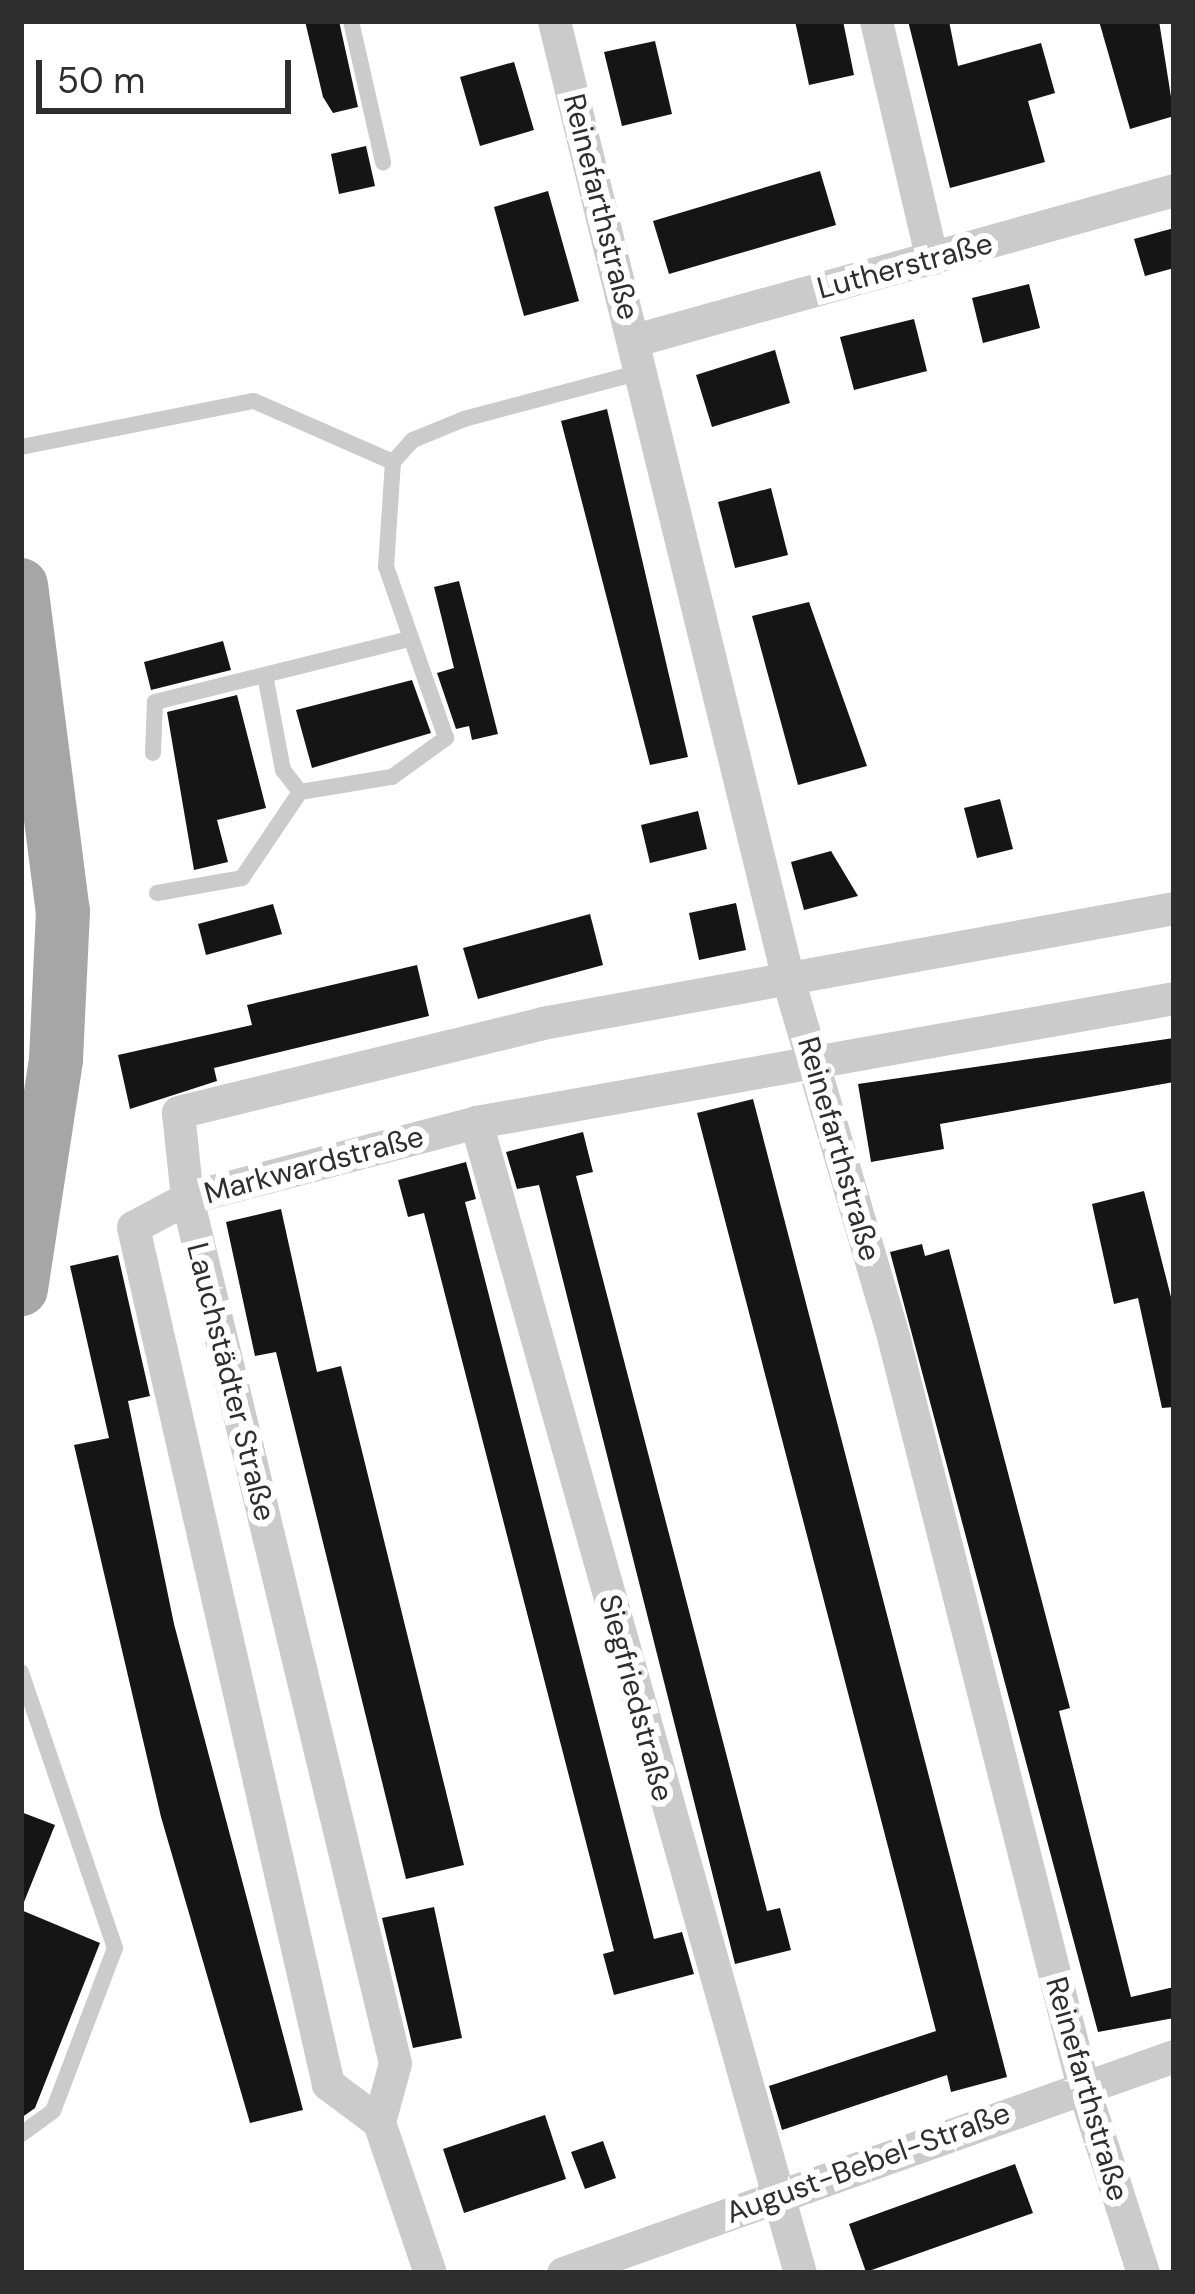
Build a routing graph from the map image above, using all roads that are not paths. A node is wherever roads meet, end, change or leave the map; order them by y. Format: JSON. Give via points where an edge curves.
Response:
{"nodes":[{"id":1,"x":351,"y":21,"type":"edge"},
{"id":2,"x":554,"y":21,"type":"edge"},
{"id":3,"x":876,"y":21,"type":"edge"},
{"id":4,"x":383,"y":162,"type":"dead end"},
{"id":5,"x":1174,"y":190,"type":"edge"},
{"id":6,"x":932,"y":259,"type":"junction"},
{"id":7,"x":638,"y":356,"type":"junction"},
{"id":8,"x":21,"y":447,"type":"edge"},
{"id":9,"x":393,"y":462,"type":"junction"},
{"id":10,"x":21,"y":586,"type":"edge"},
{"id":11,"x":410,"y":639,"type":"junction"},
{"id":12,"x":265,"y":675,"type":"junction"},
{"id":13,"x":153,"y":753,"type":"dead end"},
{"id":14,"x":300,"y":792,"type":"junction"},
{"id":15,"x":157,"y":893,"type":"dead end"},
{"id":16,"x":1174,"y":908,"type":"edge"},
{"id":17,"x":788,"y":979,"type":"junction"},
{"id":18,"x":1174,"y":998,"type":"edge"},
{"id":19,"x":816,"y":1063,"type":"junction"},
{"id":20,"x":476,"y":1122,"type":"junction"},
{"id":21,"x":187,"y":1198,"type":"junction"},
{"id":22,"x":21,"y":1289,"type":"edge"},
{"id":23,"x":21,"y":1672,"type":"edge"},
{"id":24,"x":1174,"y":2056,"type":"edge"},
{"id":25,"x":1082,"y":2087,"type":"junction"},
{"id":26,"x":380,"y":2122,"type":"junction"},
{"id":27,"x":21,"y":2134,"type":"edge"},
{"id":28,"x":773,"y":2197,"type":"junction"},
{"id":29,"x":430,"y":2273,"type":"edge"},
{"id":30,"x":563,"y":2273,"type":"edge"},
{"id":31,"x":800,"y":2273,"type":"edge"},
{"id":32,"x":1143,"y":2273,"type":"edge"}],
"edges":[{"from":1,"to":4,"type":"lane"},
{"from":2,"to":7,"type":"street","name":"Reinefarthstraße"},
{"from":3,"to":6,"type":"street"},
{"from":5,"to":6,"type":"street","name":"Lutherstraße"},
{"from":6,"to":7,"type":"street","name":"Lutherstraße"},
{"from":7,"to":9,"type":"lane","via":[[413,440]]},
{"from":7,"to":17,"type":"street","name":"Reinefarthstraße"},
{"from":8,"to":9,"type":"lane","via":[[254,401]]},
{"from":9,"to":11,"type":"lane","via":[[382,546]]},
{"from":10,"to":22,"type":"main road","via":[[63,911],[56,1060]]},
{"from":11,"to":12,"type":"lane"},
{"from":11,"to":14,"type":"lane","via":[[446,738],[392,777]]},
{"from":12,"to":13,"type":"lane","via":[[155,702]]},
{"from":12,"to":14,"type":"lane","via":[[283,770]]},
{"from":14,"to":15,"type":"lane","via":[[242,878]]},
{"from":16,"to":17,"type":"street","name":"Markwardstraße"},
{"from":17,"to":19,"type":"street","name":"Reinefarthstraße"},
{"from":17,"to":21,"type":"street","name":"Markwardstraße","via":[[542,1023],[178,1112]]},
{"from":18,"to":19,"type":"street","name":"Markwardstraße"},
{"from":19,"to":20,"type":"street","name":"Markwardstraße"},
{"from":19,"to":25,"type":"street","name":"Reinefarthstraße"},
{"from":20,"to":21,"type":"street","name":"Markwardstraße"},
{"from":20,"to":28,"type":"street","name":"Siegfriedstraße"},
{"from":21,"to":26,"type":"street","name":"Lauchstädter Straße","via":[[395,2063]]},
{"from":21,"to":26,"type":"street","name":"Lauchstädter Straße","via":[[133,1227],[328,2084]]},
{"from":23,"to":27,"type":"lane","via":[[115,1948],[53,2111]]},
{"from":24,"to":25,"type":"street","name":"August-Bebel-Straße"},
{"from":25,"to":28,"type":"street","name":"August-Bebel-Straße"},
{"from":25,"to":32,"type":"street","name":"Reinefarthstraße"},
{"from":26,"to":29,"type":"street"},
{"from":28,"to":30,"type":"street","name":"August-Bebel-Straße"},
{"from":28,"to":31,"type":"street","name":"Siegfriedstraße"}]}
